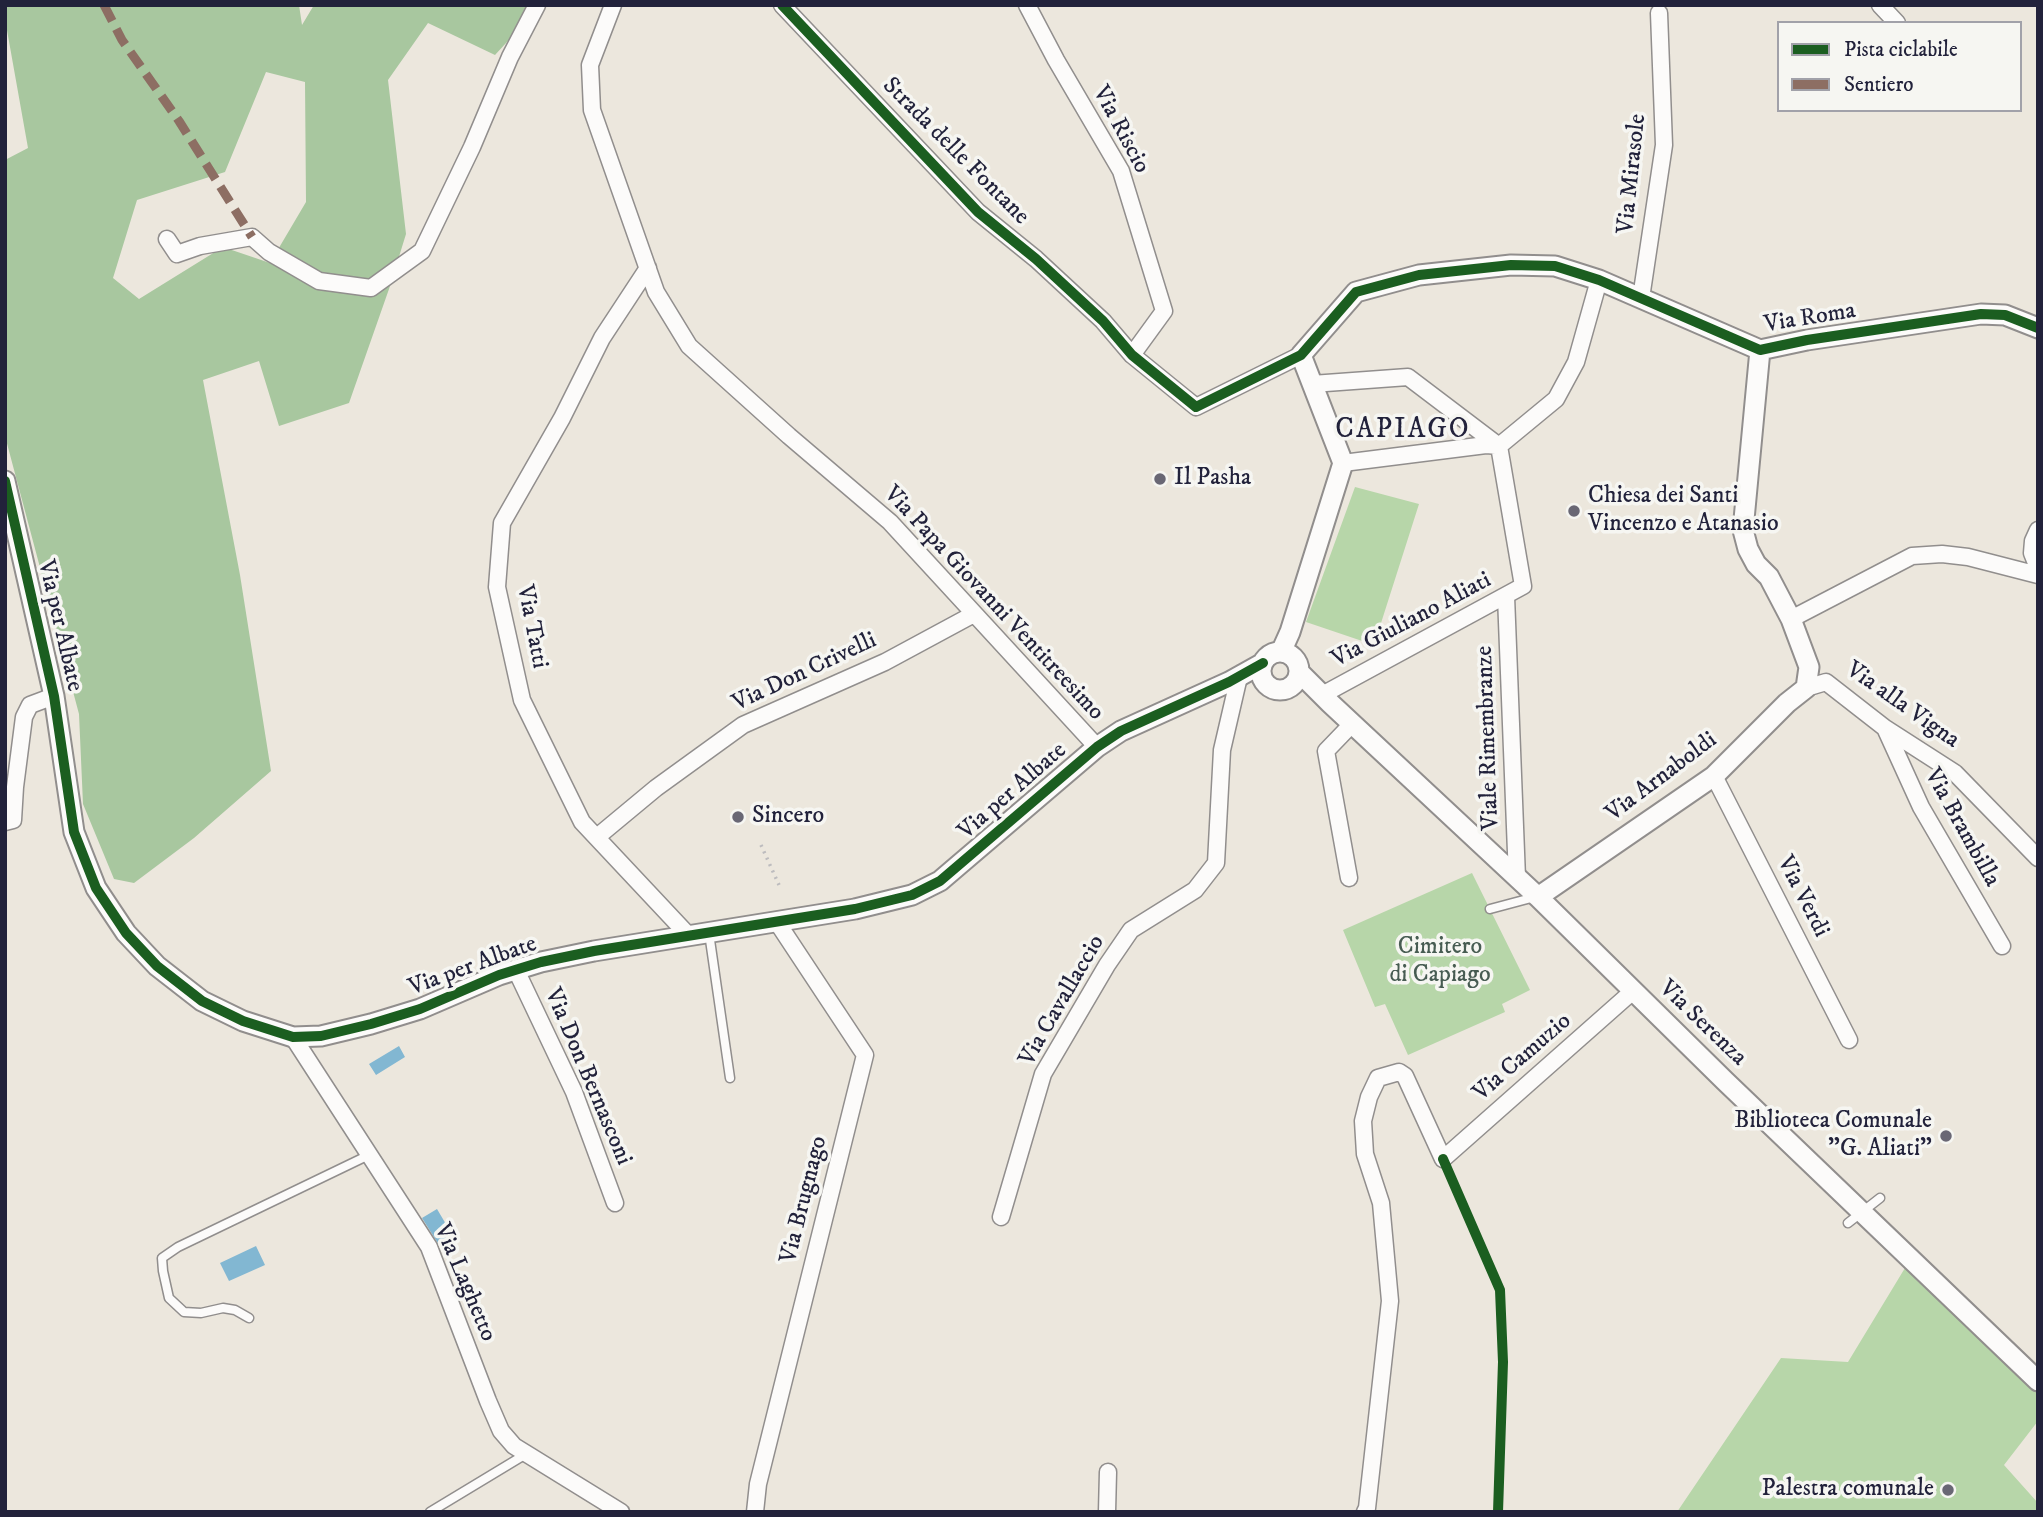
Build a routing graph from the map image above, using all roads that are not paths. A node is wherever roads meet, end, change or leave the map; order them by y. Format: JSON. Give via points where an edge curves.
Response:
{"nodes":[{"id":1,"x":537,"y":5,"type":"edge"},
{"id":2,"x":613,"y":5,"type":"edge"},
{"id":3,"x":782,"y":5,"type":"edge"},
{"id":4,"x":1027,"y":5,"type":"edge"},
{"id":5,"x":1880,"y":5,"type":"edge"},
{"id":6,"x":1659,"y":13,"type":"dead end"},
{"id":7,"x":1895,"y":21,"type":"edge"},
{"id":8,"x":167,"y":239,"type":"dead end"},
{"id":9,"x":648,"y":268,"type":"junction"},
{"id":10,"x":1599,"y":281,"type":"junction"},
{"id":11,"x":1641,"y":298,"type":"junction"},
{"id":12,"x":2038,"y":328,"type":"edge"},
{"id":13,"x":1760,"y":350,"type":"junction"},
{"id":14,"x":1132,"y":355,"type":"junction"},
{"id":15,"x":1301,"y":355,"type":"junction"},
{"id":16,"x":1312,"y":384,"type":"junction"},
{"id":17,"x":1499,"y":446,"type":"junction"},
{"id":18,"x":1343,"y":463,"type":"junction"},
{"id":19,"x":5,"y":481,"type":"edge"},
{"id":20,"x":2038,"y":530,"type":"edge"},
{"id":21,"x":2038,"y":568,"type":"edge"},
{"id":22,"x":2038,"y":575,"type":"edge"},
{"id":23,"x":1506,"y":596,"type":"junction"},
{"id":24,"x":974,"y":614,"type":"junction"},
{"id":25,"x":1791,"y":619,"type":"junction"},
{"id":26,"x":1281,"y":652,"type":"junction"},
{"id":27,"x":1264,"y":673,"type":"junction"},
{"id":28,"x":1294,"y":680,"type":"junction"},
{"id":29,"x":1234,"y":681,"type":"junction"},
{"id":30,"x":1806,"y":688,"type":"junction"},
{"id":31,"x":54,"y":695,"type":"junction"},
{"id":32,"x":1326,"y":699,"type":"junction"},
{"id":33,"x":1352,"y":724,"type":"junction"},
{"id":34,"x":1885,"y":728,"type":"junction"},
{"id":35,"x":1097,"y":747,"type":"junction"},
{"id":36,"x":1714,"y":776,"type":"junction"},
{"id":37,"x":5,"y":822,"type":"edge"},
{"id":38,"x":597,"y":837,"type":"junction"},
{"id":39,"x":2038,"y":858,"type":"edge"},
{"id":40,"x":1349,"y":878,"type":"dead end"},
{"id":41,"x":1517,"y":878,"type":"junction"},
{"id":42,"x":1538,"y":897,"type":"junction"},
{"id":43,"x":1490,"y":909,"type":"dead end"},
{"id":44,"x":777,"y":922,"type":"junction"},
{"id":45,"x":709,"y":933,"type":"junction"},
{"id":46,"x":689,"y":936,"type":"junction"},
{"id":47,"x":2002,"y":946,"type":"dead end"},
{"id":48,"x":516,"y":970,"type":"junction"},
{"id":49,"x":1633,"y":991,"type":"junction"},
{"id":50,"x":293,"y":1037,"type":"junction"},
{"id":51,"x":1849,"y":1040,"type":"dead end"},
{"id":52,"x":730,"y":1078,"type":"dead end"},
{"id":53,"x":369,"y":1155,"type":"junction"},
{"id":54,"x":1880,"y":1198,"type":"dead end"},
{"id":55,"x":615,"y":1203,"type":"dead end"},
{"id":56,"x":1001,"y":1217,"type":"dead end"},
{"id":57,"x":1854,"y":1217,"type":"junction"},
{"id":58,"x":249,"y":1318,"type":"dead end"},
{"id":59,"x":2038,"y":1381,"type":"edge"},
{"id":60,"x":526,"y":1454,"type":"junction"},
{"id":61,"x":1108,"y":1472,"type":"dead end"},
{"id":62,"x":430,"y":1512,"type":"edge"},
{"id":63,"x":621,"y":1512,"type":"edge"},
{"id":64,"x":755,"y":1512,"type":"edge"},
{"id":65,"x":1107,"y":1512,"type":"edge"},
{"id":66,"x":1365,"y":1512,"type":"edge"}],
"edges":[{"from":1,"to":8,"type":"street","via":[[422,251],[371,288],[319,281],[252,237],[177,254]]},
{"from":2,"to":9,"type":"street","name":"Via Papa Giovanni Ventitreesimo","via":[[590,65],[592,110]]},
{"from":3,"to":14,"type":"street","name":"Strada delle Fontane","via":[[978,212],[1103,321]]},
{"from":4,"to":14,"type":"street","name":"Via Riscio","via":[[1121,171],[1164,311]]},
{"from":5,"to":7,"type":"street"},
{"from":6,"to":11,"type":"street","name":"Via Mirasole","via":[[1664,145]]},
{"from":9,"to":24,"type":"street","name":"Via Papa Giovanni Ventitreesimo","via":[[656,292],[689,346],[890,522]]},
{"from":9,"to":38,"type":"street","name":"Via Tatti","via":[[603,338],[502,523],[497,587],[522,700],[582,822]]},
{"from":10,"to":11,"type":"street","name":"Via Roma"},
{"from":10,"to":15,"type":"street","name":"Via Roma","via":[[1555,266],[1511,265],[1419,275],[1356,292]]},
{"from":10,"to":17,"type":"street","via":[[1576,362],[1556,399]]},
{"from":11,"to":13,"type":"street","name":"Via Roma"},
{"from":12,"to":13,"type":"street","name":"Via Roma","via":[[2006,315],[1981,314]]},
{"from":13,"to":25,"type":"street","name":"Via alla Vigna","via":[[1743,530],[1756,564],[1769,577]]},
{"from":14,"to":15,"type":"street","name":"Strada delle Fontane","via":[[1196,407]]},
{"from":15,"to":16,"type":"street"},
{"from":16,"to":17,"type":"street","via":[[1408,377]]},
{"from":16,"to":18,"type":"street"},
{"from":17,"to":18,"type":"street"},
{"from":17,"to":23,"type":"street","name":"Via Giuliano Aliati","via":[[1523,586]]},
{"from":18,"to":26,"type":"street"},
{"from":19,"to":31,"type":"street","name":"Via per Albate"},
{"from":20,"to":21,"type":"street","via":[[2032,553]]},
{"from":22,"to":25,"type":"street","via":[[1942,554],[1912,556]]},
{"from":23,"to":32,"type":"street","name":"Via Giuliano Aliati"},
{"from":23,"to":41,"type":"street","name":"Viale Rimembranze"},
{"from":24,"to":35,"type":"street","name":"Via Papa Giovanni Ventitreesimo"},
{"from":24,"to":38,"type":"street","name":"Via Don Crivelli","via":[[885,662],[743,725]]},
{"from":25,"to":30,"type":"street","name":"Via alla Vigna","via":[[1809,667]]},
{"from":26,"to":27,"type":"street","via":[[1270,654]]},
{"from":26,"to":28,"type":"street","via":[[1296,660]]},
{"from":27,"to":28,"type":"street","via":[[1276,689]]},
{"from":27,"to":29,"type":"street","name":"Via per Albate"},
{"from":28,"to":32,"type":"street","name":"Via Serenza"},
{"from":29,"to":35,"type":"street","name":"Via per Albate","via":[[1121,731]]},
{"from":29,"to":56,"type":"street","name":"Via Cavallaccio","via":[[1222,750],[1216,863],[1195,890],[1131,930],[1107,965],[1043,1074]]},
{"from":30,"to":34,"type":"street","name":"Via alla Vigna","via":[[1826,682]]},
{"from":30,"to":36,"type":"street","name":"Via Arnaboldi"},
{"from":31,"to":37,"type":"street","via":[[30,705],[24,717],[13,820]]},
{"from":31,"to":50,"type":"street","name":"Via per Albate","via":[[74,832],[96,888],[126,933],[157,966],[202,1001],[243,1021]]},
{"from":32,"to":33,"type":"street","name":"Via Serenza"},
{"from":33,"to":40,"type":"street","via":[[1326,751]]},
{"from":33,"to":41,"type":"street","name":"Via Serenza"},
{"from":34,"to":39,"type":"street","name":"Via alla Vigna","via":[[1955,773]]},
{"from":34,"to":47,"type":"street","name":"Via Brambilla","via":[[1921,807]]},
{"from":35,"to":44,"type":"street","name":"Via per Albate","via":[[940,881],[895,900]]},
{"from":36,"to":42,"type":"street","name":"Via Arnaboldi"},
{"from":36,"to":51,"type":"street","name":"Via Verdi"},
{"from":38,"to":46,"type":"street","name":"Via Tatti"},
{"from":41,"to":42,"type":"street","name":"Via Serenza"},
{"from":42,"to":43,"type":"lane"},
{"from":42,"to":49,"type":"street","name":"Via Serenza"},
{"from":44,"to":45,"type":"street","name":"Via per Albate"},
{"from":44,"to":64,"type":"street","name":"Via Brugnago","via":[[865,1055],[758,1484]]},
{"from":45,"to":46,"type":"street","name":"Via per Albate"},
{"from":45,"to":52,"type":"lane"},
{"from":46,"to":48,"type":"street","name":"Via per Albate","via":[[594,951]]},
{"from":48,"to":50,"type":"street","name":"Via per Albate","via":[[420,1009],[321,1035]]},
{"from":48,"to":55,"type":"street","name":"Via Don Bernasconi","via":[[574,1092]]},
{"from":49,"to":57,"type":"street","name":"Via Serenza"},
{"from":49,"to":66,"type":"street","name":"Via Camuzio","via":[[1443,1159],[1405,1076],[1399,1072],[1378,1078],[1363,1121],[1365,1154],[1381,1203],[1390,1301]]},
{"from":50,"to":53,"type":"street","name":"Via Laghetto"},
{"from":53,"to":58,"type":"lane","via":[[162,1258],[169,1298],[184,1312],[223,1308]]},
{"from":53,"to":60,"type":"street","name":"Via Laghetto","via":[[429,1247],[501,1431]]},
{"from":54,"to":57,"type":"lane"},
{"from":57,"to":59,"type":"street","name":"Via Serenza"},
{"from":60,"to":62,"type":"lane"},
{"from":60,"to":63,"type":"street","name":"Via Laghetto"},
{"from":61,"to":65,"type":"street"}]}
